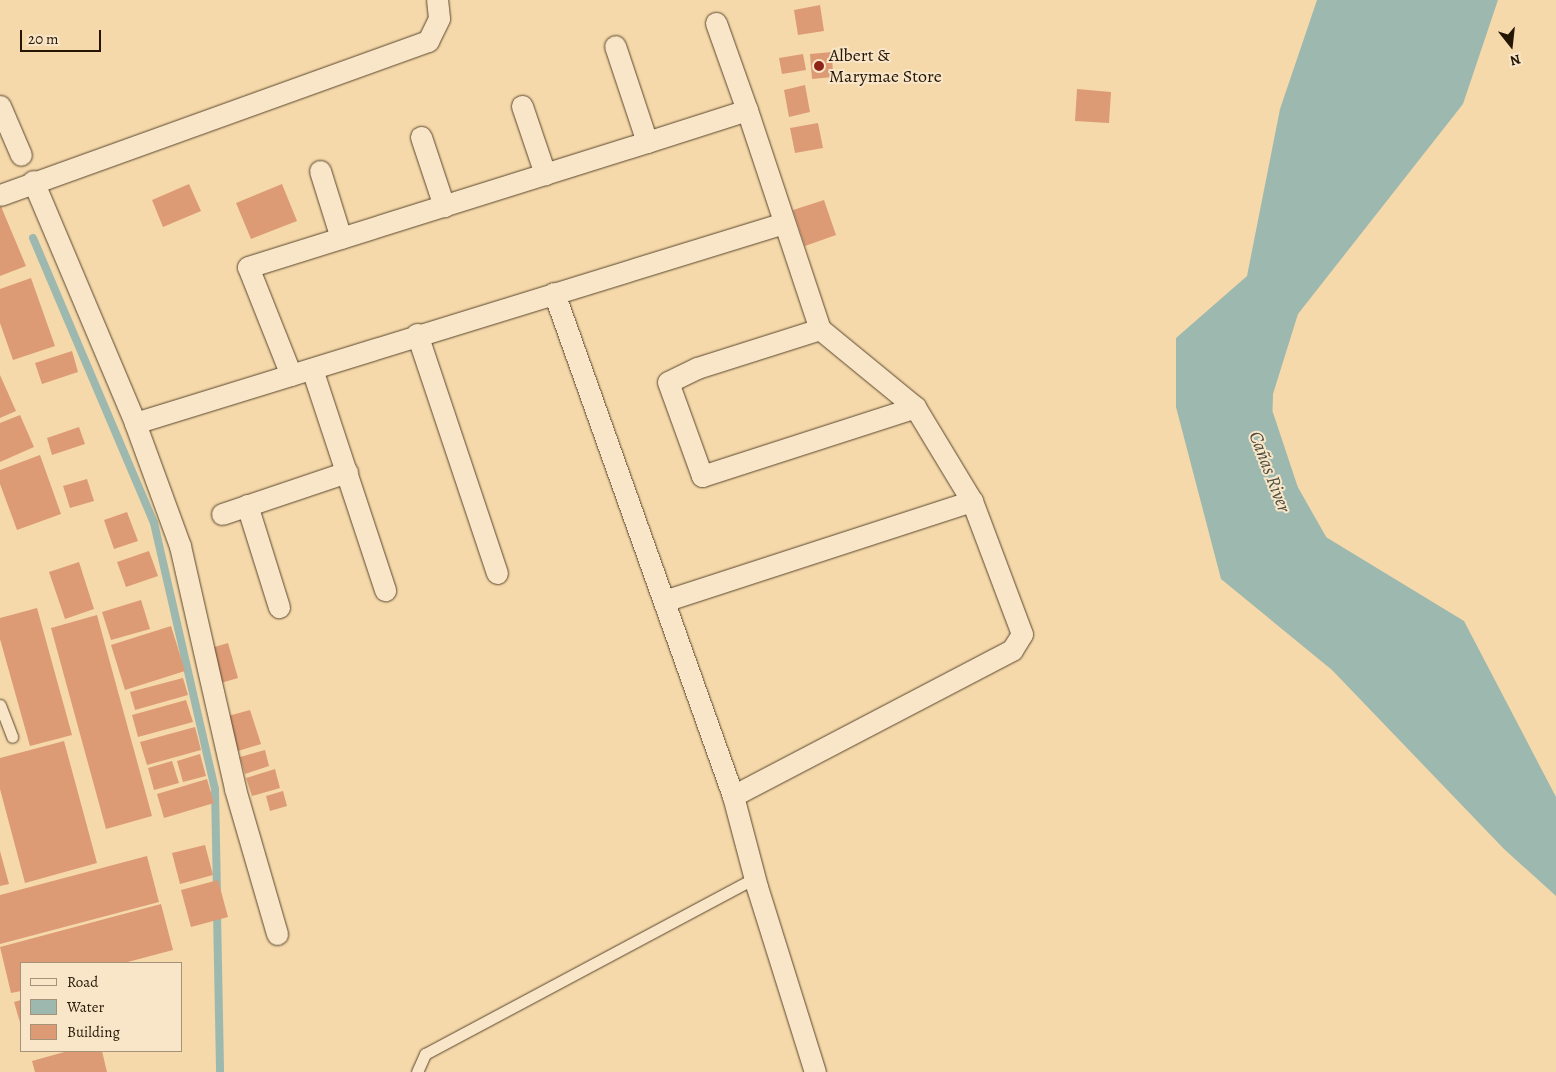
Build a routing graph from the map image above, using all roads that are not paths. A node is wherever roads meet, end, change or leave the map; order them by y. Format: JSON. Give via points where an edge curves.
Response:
{"nodes":[{"id":1,"x":436,"y":0,"type":"edge"},
{"id":2,"x":716,"y":23,"type":"dead end"},
{"id":3,"x":615,"y":46,"type":"dead end"},
{"id":4,"x":0,"y":106,"type":"edge"},
{"id":5,"x":522,"y":106,"type":"dead end"},
{"id":6,"x":747,"y":110,"type":"junction"},
{"id":7,"x":421,"y":138,"type":"dead end"},
{"id":8,"x":647,"y":142,"type":"junction"},
{"id":9,"x":21,"y":155,"type":"dead end"},
{"id":10,"x":320,"y":171,"type":"dead end"},
{"id":11,"x":545,"y":174,"type":"junction"},
{"id":12,"x":33,"y":181,"type":"junction"},
{"id":13,"x":0,"y":195,"type":"edge"},
{"id":14,"x":444,"y":206,"type":"junction"},
{"id":15,"x":784,"y":223,"type":"junction"},
{"id":16,"x":341,"y":238,"type":"junction"},
{"id":17,"x":554,"y":293,"type":"junction"},
{"id":18,"x":820,"y":329,"type":"junction"},
{"id":19,"x":416,"y":334,"type":"junction"},
{"id":20,"x":312,"y":369,"type":"junction"},
{"id":21,"x":292,"y":375,"type":"junction"},
{"id":22,"x":916,"y":407,"type":"junction"},
{"id":23,"x":135,"y":422,"type":"junction"},
{"id":24,"x":346,"y":472,"type":"junction"},
{"id":25,"x":972,"y":501,"type":"junction"},
{"id":26,"x":247,"y":505,"type":"junction"},
{"id":27,"x":222,"y":514,"type":"dead end"},
{"id":28,"x":497,"y":573,"type":"dead end"},
{"id":29,"x":384,"y":590,"type":"dead end"},
{"id":30,"x":664,"y":601,"type":"junction"},
{"id":31,"x":279,"y":607,"type":"dead end"},
{"id":32,"x":0,"y":705,"type":"edge"},
{"id":33,"x":12,"y":737,"type":"dead end"},
{"id":34,"x":733,"y":796,"type":"junction"},
{"id":35,"x":754,"y":878,"type":"junction"},
{"id":36,"x":277,"y":934,"type":"dead end"},
{"id":37,"x":417,"y":1072,"type":"edge"},
{"id":38,"x":815,"y":1072,"type":"edge"}],
"edges":[{"from":1,"to":12,"type":"street","via":[[439,18],[428,41]]},
{"from":2,"to":6,"type":"street"},
{"from":3,"to":8,"type":"street"},
{"from":4,"to":9,"type":"street"},
{"from":5,"to":11,"type":"street"},
{"from":6,"to":8,"type":"street"},
{"from":6,"to":15,"type":"street"},
{"from":7,"to":14,"type":"street"},
{"from":8,"to":11,"type":"street"},
{"from":10,"to":16,"type":"street"},
{"from":11,"to":14,"type":"street"},
{"from":12,"to":13,"type":"street"},
{"from":12,"to":23,"type":"street"},
{"from":14,"to":16,"type":"street"},
{"from":15,"to":17,"type":"street"},
{"from":15,"to":18,"type":"street"},
{"from":16,"to":21,"type":"street","via":[[248,267]]},
{"from":17,"to":19,"type":"street"},
{"from":17,"to":30,"type":"street"},
{"from":18,"to":22,"type":"street"},
{"from":18,"to":22,"type":"street","via":[[697,368],[668,382],[702,476]]},
{"from":19,"to":20,"type":"street"},
{"from":19,"to":28,"type":"street"},
{"from":20,"to":21,"type":"street"},
{"from":20,"to":24,"type":"street"},
{"from":21,"to":23,"type":"street"},
{"from":22,"to":25,"type":"street"},
{"from":23,"to":36,"type":"street","via":[[180,546],[235,789]]},
{"from":24,"to":26,"type":"street"},
{"from":24,"to":29,"type":"street"},
{"from":25,"to":30,"type":"street"},
{"from":25,"to":34,"type":"street","via":[[1022,634],[1012,650]]},
{"from":26,"to":27,"type":"street"},
{"from":26,"to":31,"type":"street"},
{"from":30,"to":34,"type":"street"},
{"from":32,"to":33,"type":"lane"},
{"from":34,"to":35,"type":"street"},
{"from":35,"to":37,"type":"lane","via":[[424,1054]]},
{"from":35,"to":38,"type":"street"}]}
